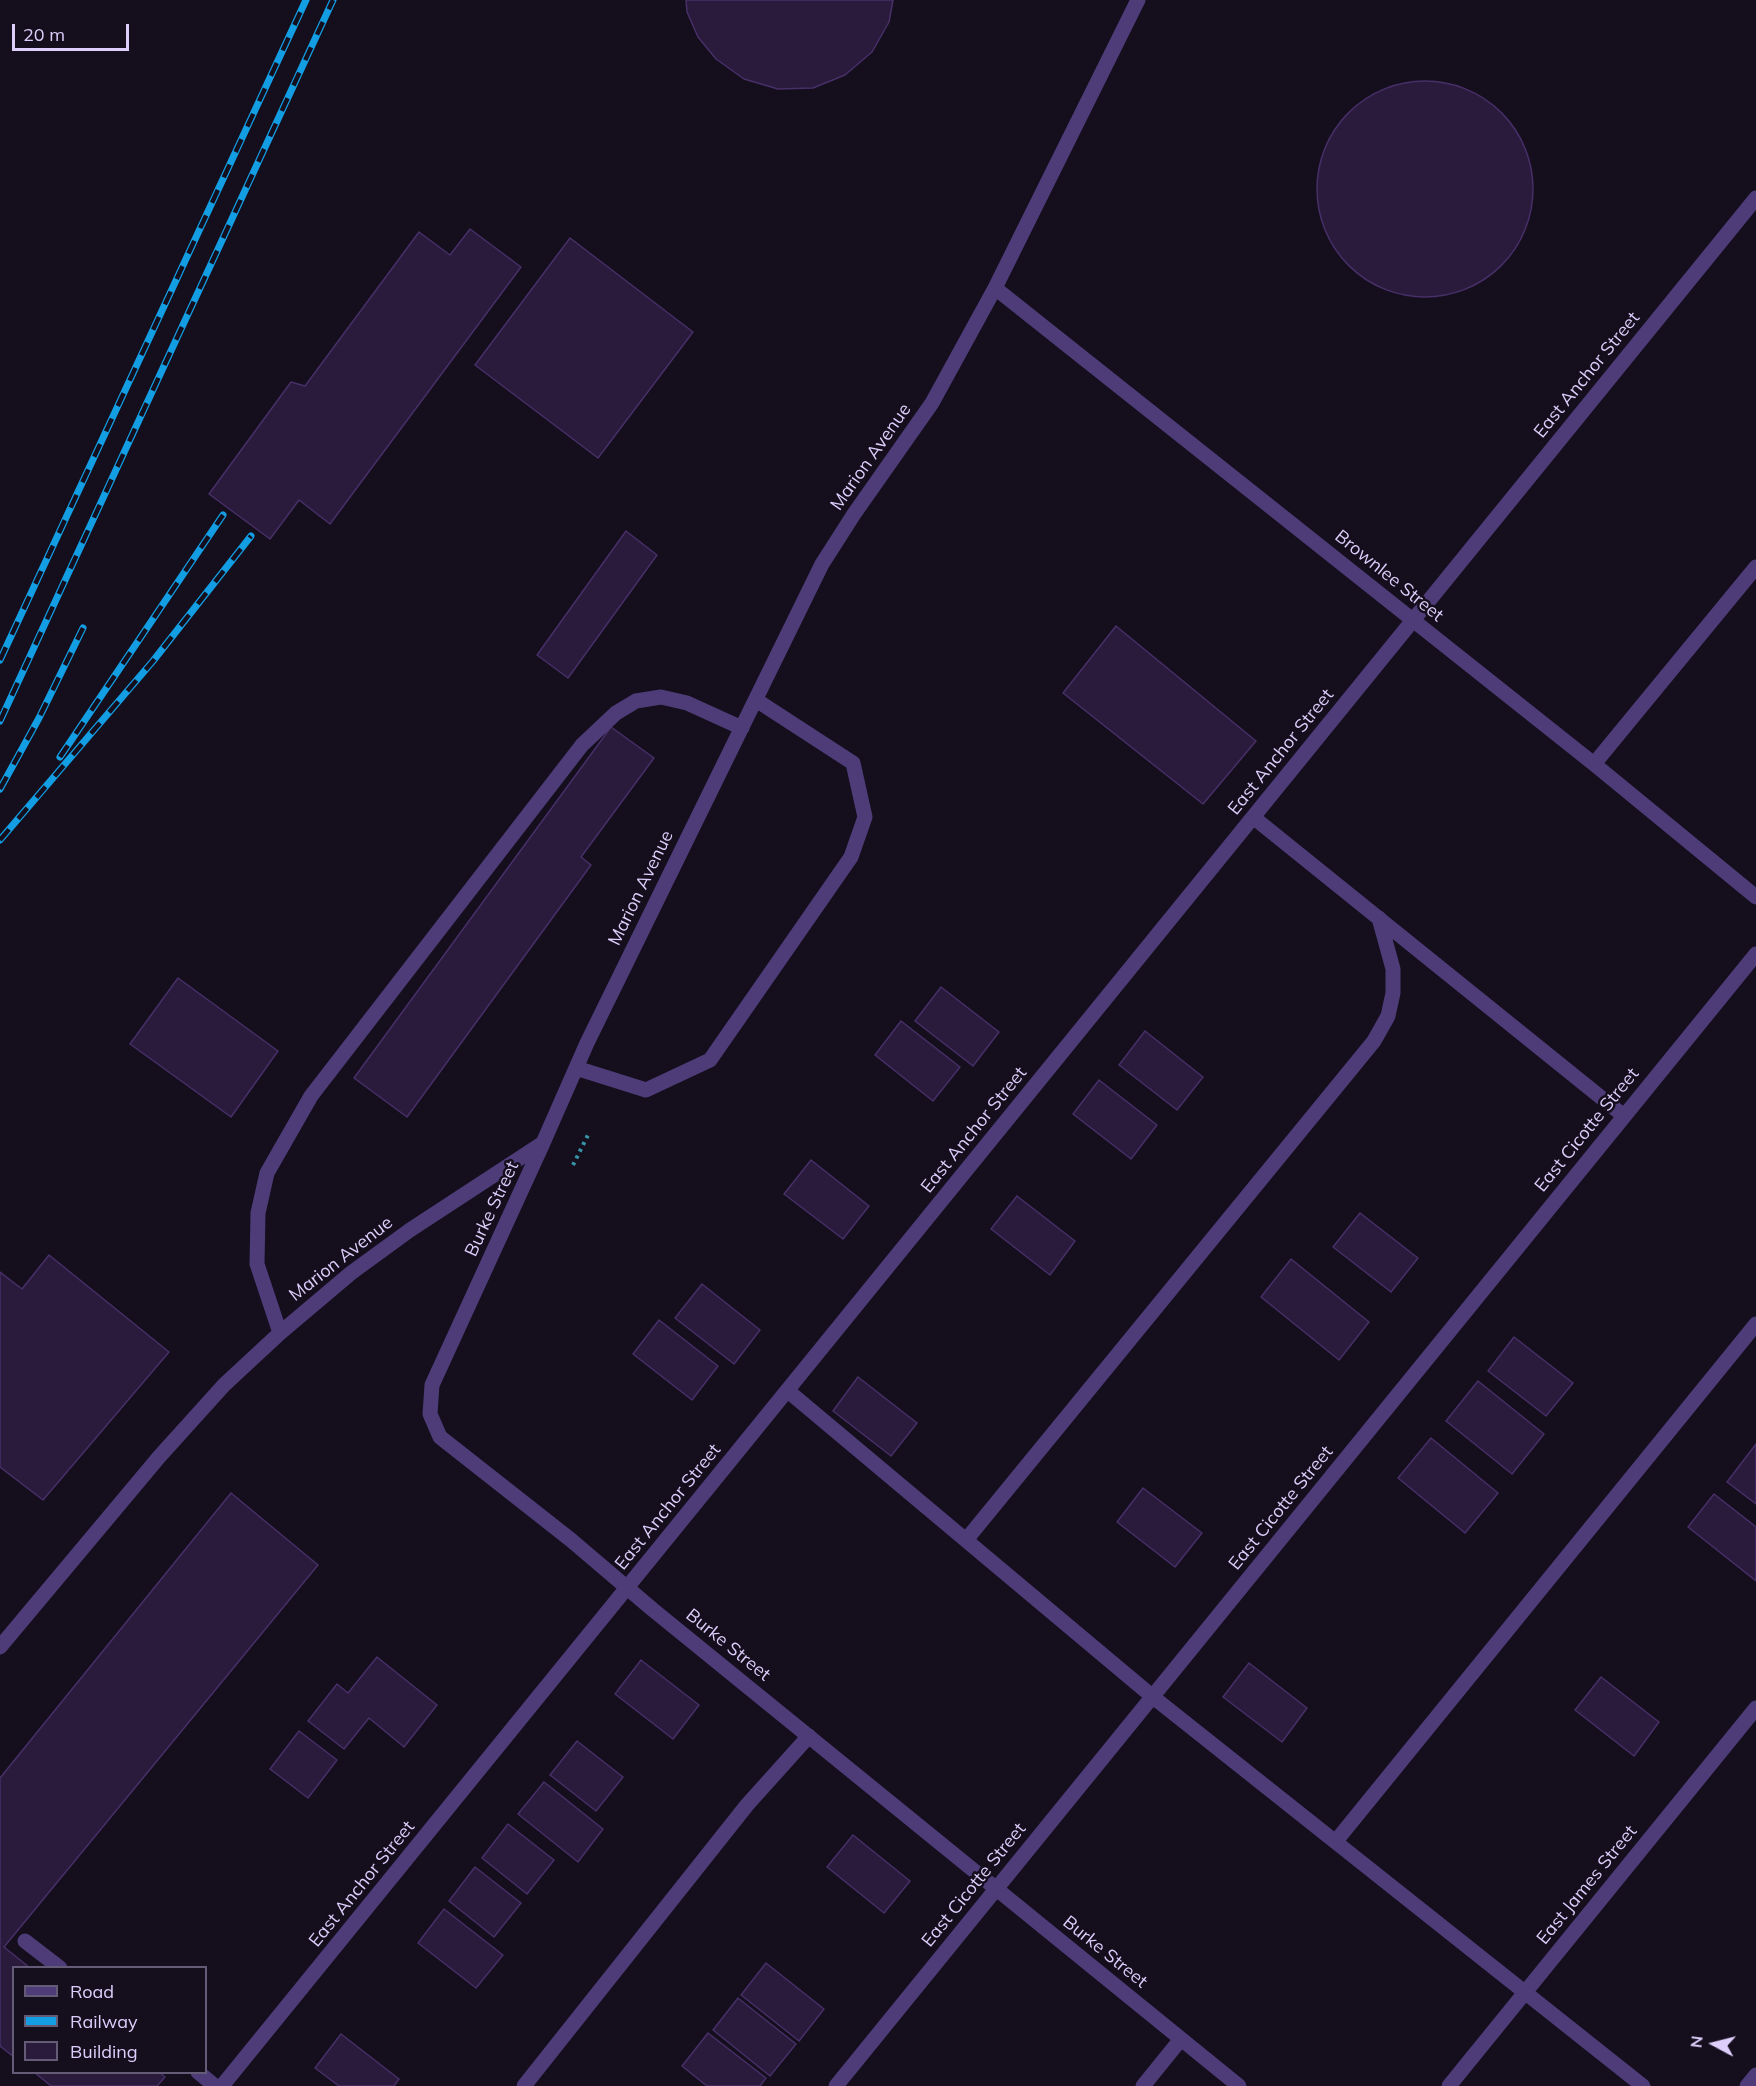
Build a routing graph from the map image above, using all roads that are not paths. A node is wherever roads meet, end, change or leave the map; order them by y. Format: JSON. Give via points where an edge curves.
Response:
{"nodes":[{"id":1,"x":1138,"y":0,"type":"edge"},
{"id":2,"x":1756,"y":198,"type":"edge"},
{"id":3,"x":995,"y":288,"type":"junction"},
{"id":4,"x":1756,"y":567,"type":"edge"},
{"id":5,"x":1413,"y":620,"type":"junction"},
{"id":6,"x":756,"y":700,"type":"junction"},
{"id":7,"x":742,"y":728,"type":"junction"},
{"id":8,"x":1594,"y":764,"type":"junction"},
{"id":9,"x":1253,"y":817,"type":"junction"},
{"id":10,"x":1756,"y":897,"type":"edge"},
{"id":11,"x":1379,"y":918,"type":"junction"},
{"id":12,"x":1756,"y":954,"type":"edge"},
{"id":13,"x":576,"y":1068,"type":"junction"},
{"id":14,"x":1624,"y":1116,"type":"junction"},
{"id":15,"x":543,"y":1143,"type":"junction"},
{"id":16,"x":1756,"y":1324,"type":"edge"},
{"id":17,"x":280,"y":1333,"type":"junction"},
{"id":18,"x":788,"y":1391,"type":"junction"},
{"id":19,"x":966,"y":1540,"type":"junction"},
{"id":20,"x":627,"y":1589,"type":"junction"},
{"id":21,"x":0,"y":1647,"type":"edge"},
{"id":22,"x":1153,"y":1697,"type":"junction"},
{"id":23,"x":1756,"y":1708,"type":"edge"},
{"id":24,"x":809,"y":1736,"type":"junction"},
{"id":25,"x":1336,"y":1841,"type":"junction"},
{"id":26,"x":996,"y":1888,"type":"junction"},
{"id":27,"x":25,"y":1941,"type":"dead end"},
{"id":28,"x":57,"y":1966,"type":"edge"},
{"id":29,"x":1525,"y":1992,"type":"junction"},
{"id":30,"x":1181,"y":2039,"type":"junction"},
{"id":31,"x":199,"y":2074,"type":"edge"},
{"id":32,"x":1756,"y":2075,"type":"edge"},
{"id":33,"x":215,"y":2086,"type":"edge"},
{"id":34,"x":222,"y":2086,"type":"edge"},
{"id":35,"x":524,"y":2086,"type":"edge"},
{"id":36,"x":836,"y":2086,"type":"edge"},
{"id":37,"x":1143,"y":2086,"type":"edge"},
{"id":38,"x":1239,"y":2086,"type":"edge"},
{"id":39,"x":1449,"y":2086,"type":"edge"},
{"id":40,"x":1642,"y":2086,"type":"edge"},
{"id":41,"x":1747,"y":2086,"type":"edge"}],
"edges":[{"from":1,"to":3,"type":"street","name":"Marion Avenue"},
{"from":2,"to":5,"type":"street","name":"East Anchor Street"},
{"from":3,"to":5,"type":"street","name":"Brownlee Street"},
{"from":3,"to":6,"type":"street","name":"Marion Avenue","via":[[932,403],[822,564]]},
{"from":4,"to":8,"type":"street"},
{"from":5,"to":8,"type":"street","name":"Brownlee Street"},
{"from":5,"to":9,"type":"street","name":"East Anchor Street"},
{"from":6,"to":7,"type":"street","name":"Marion Avenue"},
{"from":6,"to":13,"type":"street","via":[[853,762],[865,817],[851,857],[710,1060],[646,1090]]},
{"from":7,"to":13,"type":"street","name":"Marion Avenue"},
{"from":7,"to":17,"type":"street","via":[[687,703],[661,697],[636,701],[616,713],[582,745],[311,1096],[267,1173],[258,1213],[257,1264]]},
{"from":8,"to":10,"type":"street","name":"Brownlee Street"},
{"from":9,"to":11,"type":"street"},
{"from":9,"to":18,"type":"street","name":"East Anchor Street"},
{"from":11,"to":14,"type":"street"},
{"from":11,"to":19,"type":"street","via":[[1393,969],[1393,993],[1388,1016],[1374,1041]]},
{"from":12,"to":14,"type":"street","name":"East Cicotte Street"},
{"from":13,"to":15,"type":"street","name":"Marion Avenue"},
{"from":14,"to":22,"type":"street","name":"East Cicotte Street"},
{"from":15,"to":17,"type":"street","name":"Marion Avenue","via":[[410,1230]]},
{"from":15,"to":20,"type":"street","name":"Burke Street","via":[[432,1385],[430,1414],[440,1437]]},
{"from":16,"to":25,"type":"street"},
{"from":17,"to":21,"type":"street","name":"Marion Avenue","via":[[224,1385],[159,1457]]},
{"from":18,"to":19,"type":"street"},
{"from":18,"to":20,"type":"street","name":"East Anchor Street"},
{"from":19,"to":22,"type":"street"},
{"from":20,"to":24,"type":"street","name":"Burke Street"},
{"from":20,"to":34,"type":"street","name":"East Anchor Street"},
{"from":22,"to":25,"type":"street"},
{"from":22,"to":26,"type":"street","name":"East Cicotte Street"},
{"from":23,"to":29,"type":"street","name":"East James Street"},
{"from":24,"to":26,"type":"street","name":"Burke Street"},
{"from":24,"to":35,"type":"street","via":[[747,1805]]},
{"from":25,"to":29,"type":"street"},
{"from":26,"to":30,"type":"street","name":"Burke Street"},
{"from":26,"to":36,"type":"street","name":"East Cicotte Street"},
{"from":27,"to":28,"type":"street"},
{"from":29,"to":39,"type":"street","name":"East James Street"},
{"from":29,"to":40,"type":"street"},
{"from":30,"to":37,"type":"street"},
{"from":30,"to":38,"type":"street","name":"Burke Street"},
{"from":31,"to":33,"type":"street"},
{"from":32,"to":41,"type":"street"}]}
